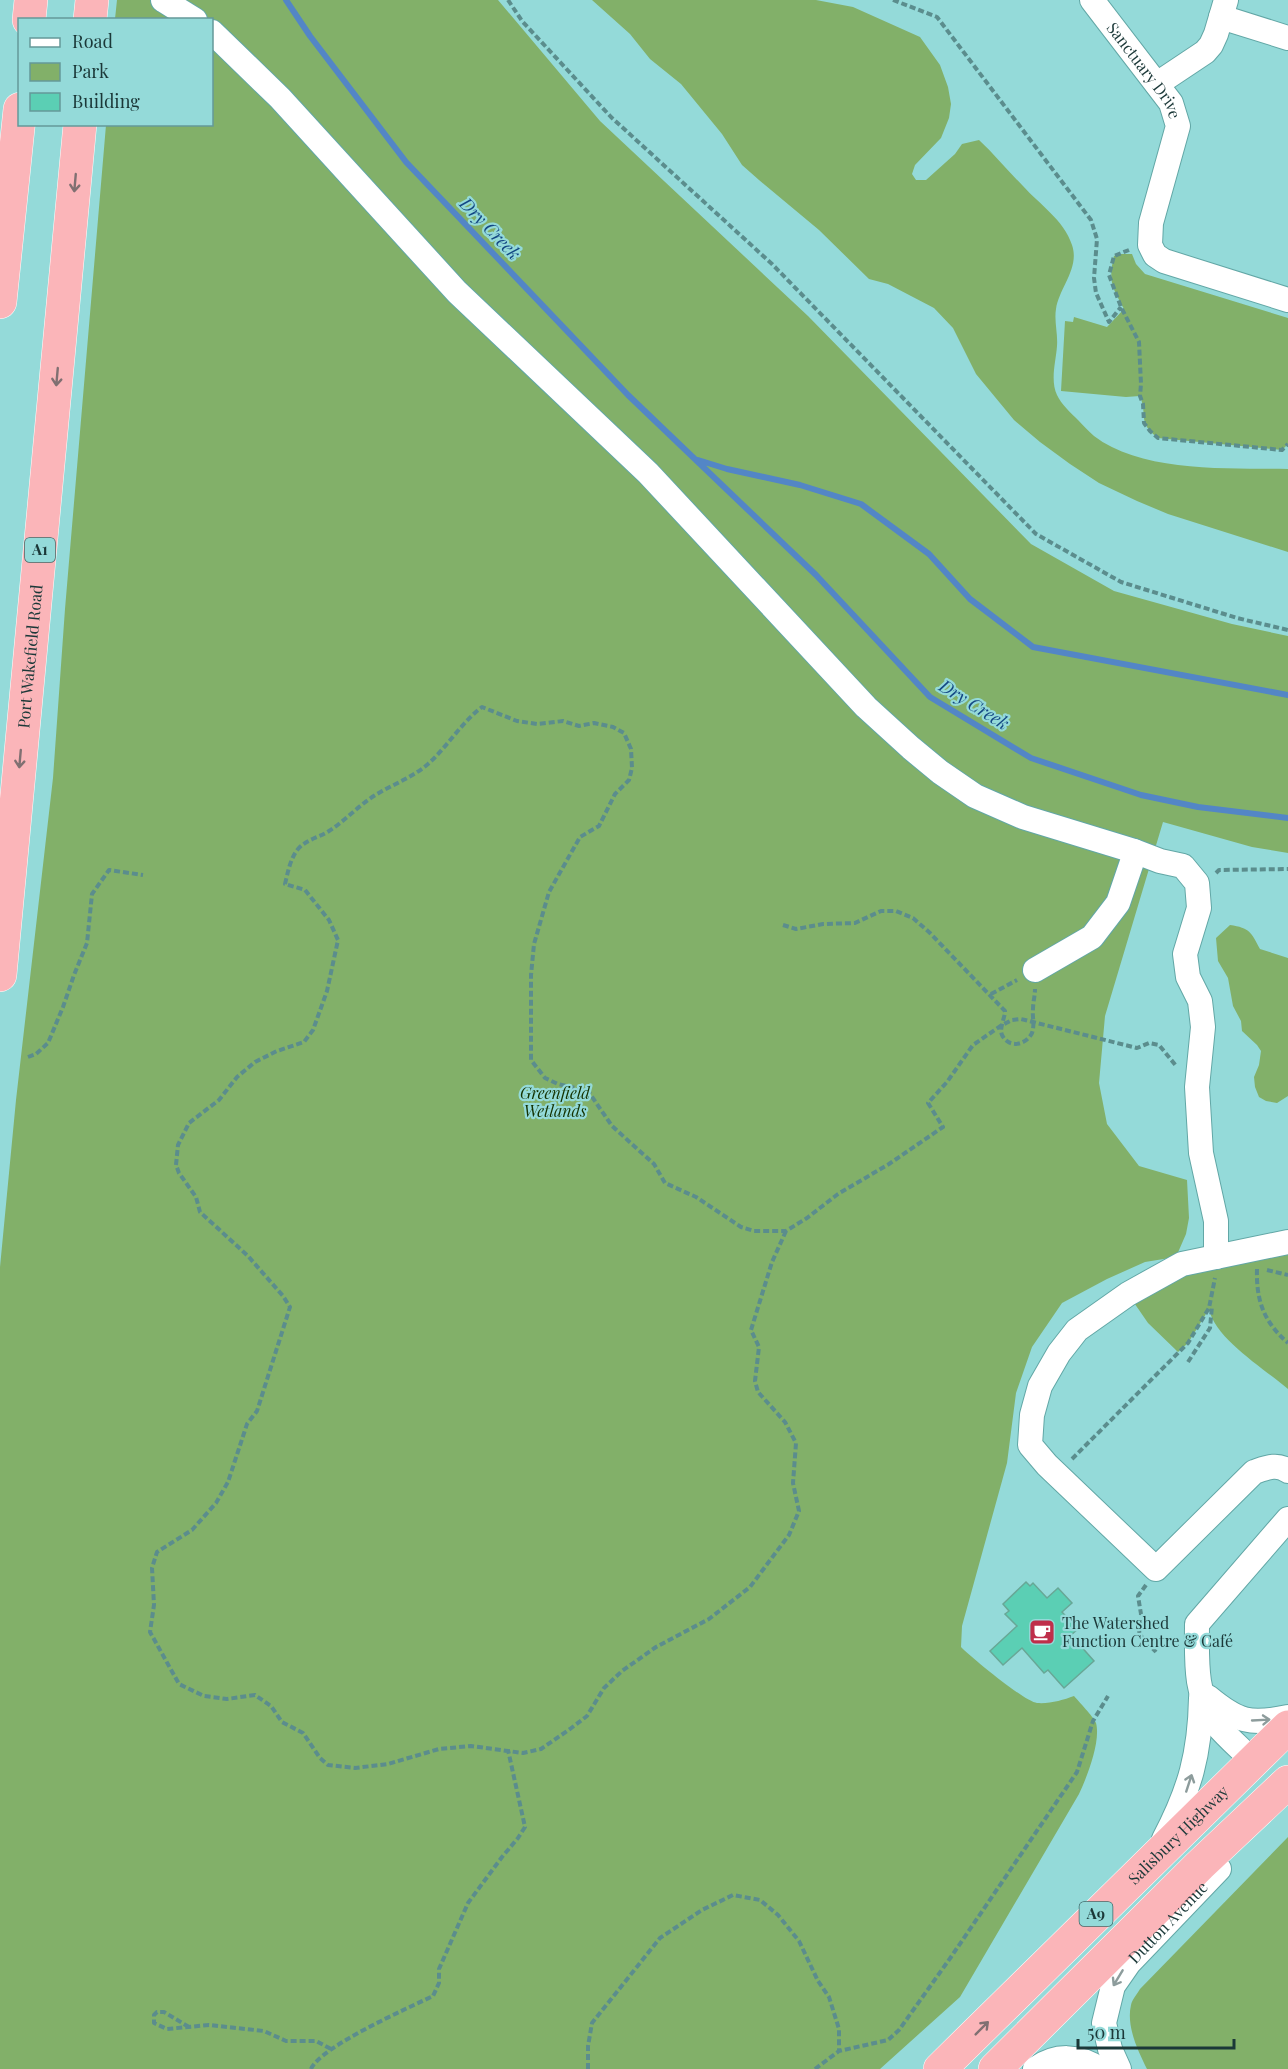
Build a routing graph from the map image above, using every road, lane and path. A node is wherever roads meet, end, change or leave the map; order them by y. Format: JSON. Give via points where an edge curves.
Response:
{"nodes":[{"id":1,"x":30,"y":0,"type":"edge"},
{"id":2,"x":92,"y":0,"type":"edge"},
{"id":3,"x":163,"y":0,"type":"edge"},
{"id":4,"x":508,"y":0,"type":"edge"},
{"id":5,"x":893,"y":0,"type":"edge"},
{"id":6,"x":1092,"y":0,"type":"edge"},
{"id":7,"x":1223,"y":9,"type":"edge"},
{"id":8,"x":28,"y":18,"type":"edge"},
{"id":9,"x":90,"y":18,"type":"edge"},
{"id":10,"x":192,"y":18,"type":"edge"},
{"id":11,"x":213,"y":33,"type":"edge"},
{"id":12,"x":1288,"y":38,"type":"edge"},
{"id":13,"x":1157,"y":84,"type":"junction"},
{"id":14,"x":18,"y":126,"type":"edge"},
{"id":15,"x":81,"y":126,"type":"edge"},
{"id":16,"x":1150,"y":242,"type":"junction"},
{"id":17,"x":1288,"y":300,"type":"edge"},
{"id":18,"x":0,"y":302,"type":"edge"},
{"id":19,"x":1121,"y":307,"type":"junction"},
{"id":20,"x":1288,"y":444,"type":"edge"},
{"id":21,"x":1282,"y":450,"type":"junction"},
{"id":22,"x":1288,"y":452,"type":"edge"},
{"id":23,"x":1288,"y":630,"type":"edge"},
{"id":24,"x":1134,"y":851,"type":"junction"},
{"id":25,"x":1288,"y":869,"type":"edge"},
{"id":26,"x":143,"y":875,"type":"dead end"},
{"id":27,"x":1199,"y":908,"type":"junction"},
{"id":28,"x":783,"y":926,"type":"dead end"},
{"id":29,"x":1035,"y":970,"type":"junction"},
{"id":30,"x":0,"y":975,"type":"edge"},
{"id":31,"x":991,"y":994,"type":"junction"},
{"id":32,"x":1035,"y":1023,"type":"junction"},
{"id":33,"x":1002,"y":1025,"type":"junction"},
{"id":34,"x":28,"y":1057,"type":"dead end"},
{"id":35,"x":1197,"y":1086,"type":"junction"},
{"id":36,"x":786,"y":1231,"type":"junction"},
{"id":37,"x":1288,"y":1242,"type":"edge"},
{"id":38,"x":1216,"y":1257,"type":"junction"},
{"id":39,"x":1288,"y":1275,"type":"edge"},
{"id":40,"x":1213,"y":1294,"type":"junction"},
{"id":41,"x":1288,"y":1343,"type":"edge"},
{"id":42,"x":1188,"y":1362,"type":"dead end"},
{"id":43,"x":1288,"y":1471,"type":"edge"},
{"id":44,"x":1057,"y":1474,"type":"junction"},
{"id":45,"x":1288,"y":1519,"type":"edge"},
{"id":46,"x":1156,"y":1569,"type":"junction"},
{"id":47,"x":1156,"y":1652,"type":"dead end"},
{"id":48,"x":1201,"y":1692,"type":"junction"},
{"id":49,"x":1108,"y":1696,"type":"dead end"},
{"id":50,"x":1288,"y":1717,"type":"edge"},
{"id":51,"x":1288,"y":1727,"type":"edge"},
{"id":52,"x":508,"y":1750,"type":"junction"},
{"id":53,"x":1253,"y":1761,"type":"junction"},
{"id":54,"x":1283,"y":1786,"type":"edge"},
{"id":55,"x":1156,"y":1855,"type":"junction"},
{"id":56,"x":189,"y":2027,"type":"junction"},
{"id":57,"x":331,"y":2049,"type":"junction"},
{"id":58,"x":839,"y":2051,"type":"junction"},
{"id":59,"x":311,"y":2069,"type":"edge"},
{"id":60,"x":588,"y":2069,"type":"edge"},
{"id":61,"x":815,"y":2069,"type":"edge"},
{"id":62,"x":940,"y":2069,"type":"edge"},
{"id":63,"x":996,"y":2069,"type":"edge"},
{"id":64,"x":1035,"y":2069,"type":"edge"},
{"id":65,"x":1100,"y":2069,"type":"edge"},
{"id":66,"x":1119,"y":2069,"type":"edge"}],
"edges":[{"from":1,"to":8,"type":"highway"},
{"from":2,"to":9,"type":"highway"},
{"from":3,"to":10,"type":"street"},
{"from":4,"to":23,"type":"path","via":[[522,21],[611,117],[772,264],[1036,534],[1120,582]]},
{"from":5,"to":19,"type":"path","via":[[937,17],[1090,220],[1097,238],[1096,293],[1109,322]]},
{"from":6,"to":13,"type":"street","name":"Sanctuary Drive"},
{"from":7,"to":12,"type":"street"},
{"from":7,"to":13,"type":"street","via":[[1205,52]]},
{"from":11,"to":24,"type":"street","via":[[280,98],[457,292],[648,473],[866,707],[910,748],[975,796],[1023,817]]},
{"from":13,"to":16,"type":"street","name":"Sanctuary Drive","via":[[1171,103],[1178,126],[1151,222]]},
{"from":14,"to":18,"type":"highway"},
{"from":15,"to":30,"type":"highway","name":"Port Wakefield Road","number":"A1","one_way":true},
{"from":16,"to":17,"type":"street","via":[[1155,255],[1164,261]]},
{"from":16,"to":19,"type":"path","via":[[1114,256],[1110,275]]},
{"from":19,"to":21,"type":"path","via":[[1139,342],[1140,396],[1144,423],[1150,431],[1158,438]]},
{"from":20,"to":21,"type":"path"},
{"from":21,"to":22,"type":"path"},
{"from":24,"to":27,"type":"street","via":[[1183,866],[1197,883]]},
{"from":24,"to":29,"type":"street","via":[[1118,903],[1092,937]]},
{"from":25,"to":27,"type":"path","via":[[1219,870],[1208,882]]},
{"from":26,"to":34,"type":"path","via":[[108,870],[97,885],[92,894],[87,943],[63,1007],[48,1043]]},
{"from":27,"to":35,"type":"street","via":[[1185,954],[1188,977],[1200,1000],[1203,1027]]},
{"from":28,"to":31,"type":"path","via":[[796,929],[855,923],[881,911],[896,911],[913,918]]},
{"from":29,"to":31,"type":"path"},
{"from":29,"to":32,"type":"path"},
{"from":31,"to":33,"type":"path","via":[[1005,1011]]},
{"from":32,"to":33,"type":"path","via":[[1021,1019]]},
{"from":32,"to":33,"type":"path","via":[[1031,1035],[1018,1044],[1002,1035]]},
{"from":32,"to":35,"type":"path","via":[[1123,1046],[1159,1045]]},
{"from":33,"to":36,"type":"path","via":[[973,1045],[927,1103],[943,1127]]},
{"from":35,"to":38,"type":"street","via":[[1201,1153],[1216,1221]]},
{"from":36,"to":52,"type":"path","via":[[750,1330],[759,1347],[754,1381],[758,1392],[785,1422],[796,1443],[794,1483],[799,1511],[789,1535],[750,1587],[709,1619],[656,1647],[622,1671],[604,1688],[586,1716],[542,1749],[523,1753]]},
{"from":36,"to":52,"type":"path","via":[[741,1227],[696,1197],[665,1183],[654,1164],[612,1126],[588,1091],[545,1078],[531,1060],[534,944],[549,892],[580,837],[598,826],[615,794],[629,780],[631,749],[624,733],[594,723],[579,726],[563,721],[517,722],[482,707],[415,774],[375,795],[346,820],[297,850],[285,884],[305,890],[329,920],[338,940],[327,991],[313,1030],[304,1042],[255,1062],[219,1100],[189,1123],[178,1145],[176,1165],[196,1197],[200,1212],[248,1256],[290,1307],[257,1411],[247,1424],[228,1482],[192,1530],[157,1552],[152,1568],[154,1605],[150,1632],[179,1684],[204,1696],[255,1695],[272,1706],[282,1722],[303,1732],[328,1765],[355,1768],[388,1764],[439,1749],[471,1746]]},
{"from":37,"to":38,"type":"street"},
{"from":38,"to":40,"type":"path"},
{"from":38,"to":44,"type":"street","via":[[1182,1264],[1128,1294],[1077,1330],[1059,1353],[1040,1386],[1032,1415],[1030,1445]]},
{"from":39,"to":41,"type":"path","via":[[1257,1269],[1260,1304],[1275,1332]]},
{"from":40,"to":42,"type":"path","via":[[1210,1328]]},
{"from":40,"to":44,"type":"path","via":[[1188,1343]]},
{"from":43,"to":46,"type":"street","via":[[1269,1466],[1254,1472]]},
{"from":44,"to":46,"type":"street"},
{"from":45,"to":48,"type":"street","via":[[1197,1623],[1196,1671]]},
{"from":46,"to":47,"type":"path","via":[[1138,1596],[1138,1634]]},
{"from":48,"to":50,"type":"street","one_way":true,"via":[[1228,1714],[1242,1719]]},
{"from":48,"to":53,"type":"street","via":[[1215,1722]]},
{"from":55,"to":48,"type":"street","one_way":true,"via":[[1191,1780],[1199,1746]]},
{"from":49,"to":58,"type":"path","via":[[1093,1721],[1077,1772],[899,2030],[888,2040]]},
{"from":51,"to":53,"type":"highway","name":"Salisbury Highway","number":"A9"},
{"from":52,"to":57,"type":"path","via":[[525,1827],[468,1903],[439,1969],[439,1983],[433,1996]]},
{"from":53,"to":54,"type":"highway"},
{"from":53,"to":55,"type":"highway","name":"Salisbury Highway","number":"A9"},
{"from":54,"to":63,"type":"highway","number":"A9"},
{"from":54,"to":66,"type":"street","name":"Dutton Avenue","one_way":true,"via":[[1247,1839],[1129,1963],[1113,1986],[1104,2024]]},
{"from":62,"to":55,"type":"highway","name":"Salisbury Highway","number":"A9","one_way":true},
{"from":56,"to":56,"type":"path","via":[[167,2029],[154,2023],[154,2015],[164,2012]]},
{"from":56,"to":57,"type":"path","via":[[209,2025],[264,2031],[286,2041],[315,2041]]},
{"from":57,"to":59,"type":"path"},
{"from":58,"to":60,"type":"path","via":[[838,2029],[829,1997],[799,1941],[760,1900],[733,1895],[660,1938],[592,2023]]},
{"from":58,"to":61,"type":"path"},
{"from":64,"to":65,"type":"street","via":[[1045,2061],[1060,2058],[1083,2060]]}]}
